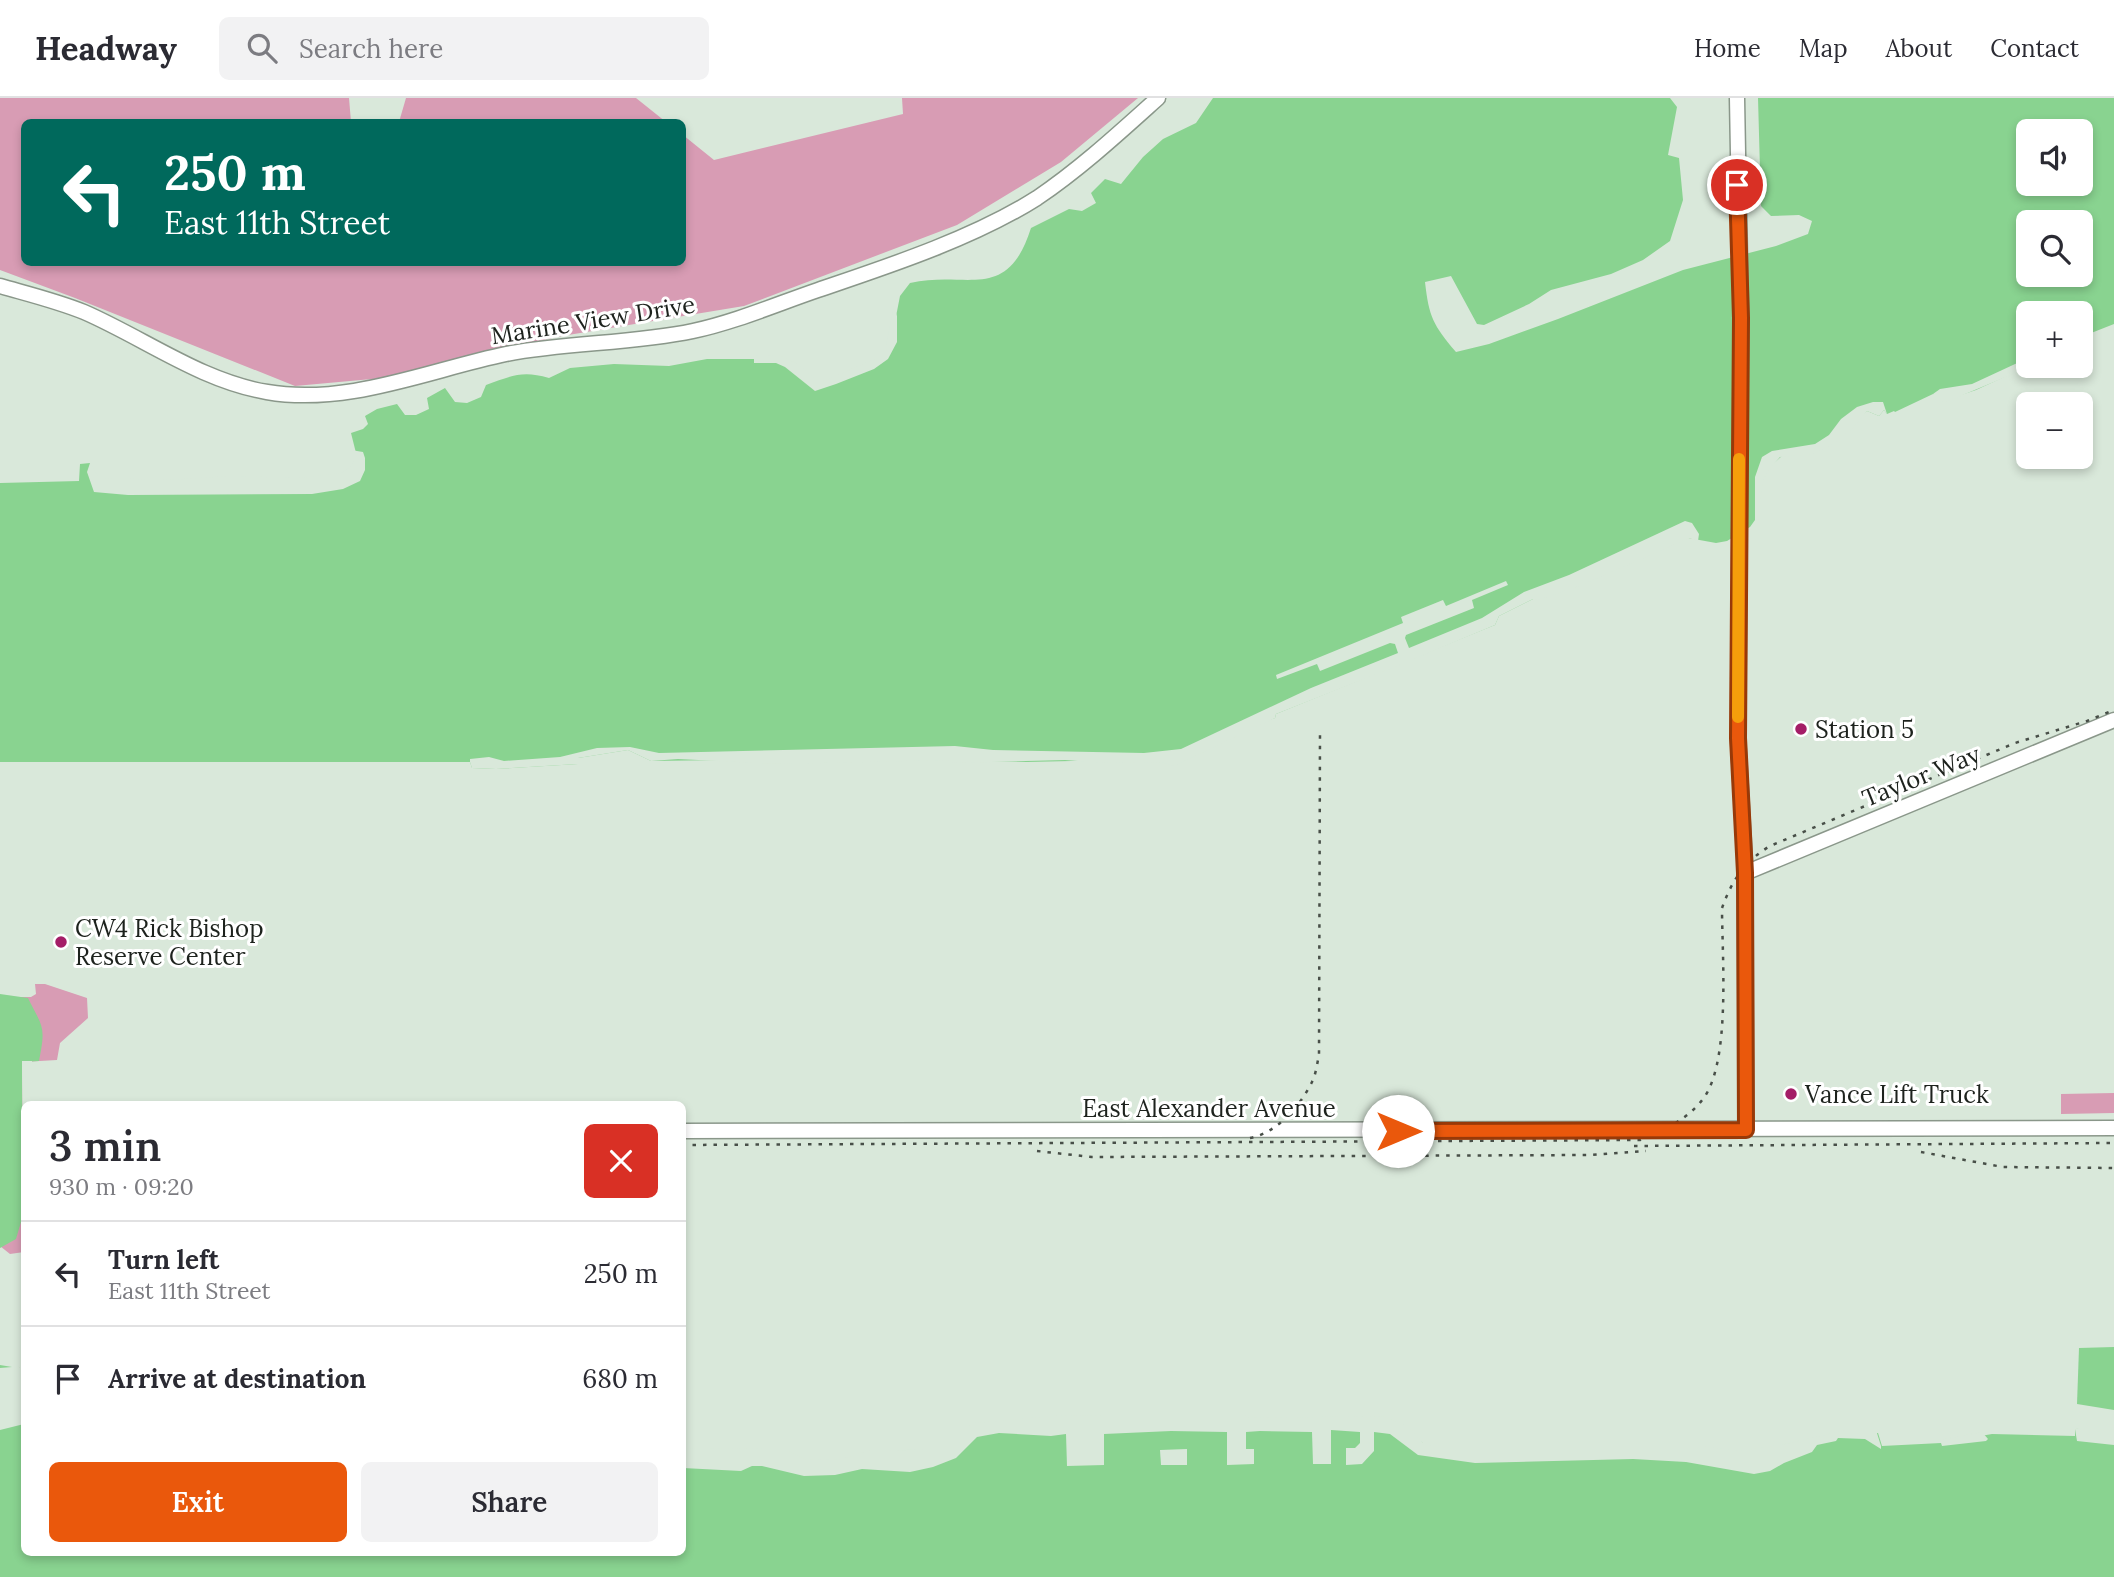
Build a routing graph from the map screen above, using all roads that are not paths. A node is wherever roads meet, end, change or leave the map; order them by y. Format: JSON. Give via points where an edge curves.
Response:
{"nodes":[{"id":1,"x":1157,"y":98,"type":"edge"},
{"id":2,"x":1737,"y":98,"type":"edge"},
{"id":3,"x":0,"y":286,"type":"edge"},
{"id":4,"x":2114,"y":720,"type":"edge"},
{"id":5,"x":1745,"y":873,"type":"junction"},
{"id":6,"x":2114,"y":1128,"type":"edge"},
{"id":7,"x":1746,"y":1130,"type":"junction"},
{"id":8,"x":686,"y":1131,"type":"edge"}],
"edges":[{"from":1,"to":3,"type":"street","name":"Marine View Drive","via":[[1038,197],[940,245],[873,271],[697,330],[552,346],[359,389],[304,395],[238,385],[82,312]]},
{"from":2,"to":5,"type":"street","via":[[1741,318],[1738,738]]},
{"from":4,"to":5,"type":"street","name":"Taylor Way"},
{"from":5,"to":7,"type":"street"},
{"from":6,"to":7,"type":"street","name":"East Alexander Avenue"},
{"from":7,"to":8,"type":"street","name":"East Alexander Avenue"}]}
